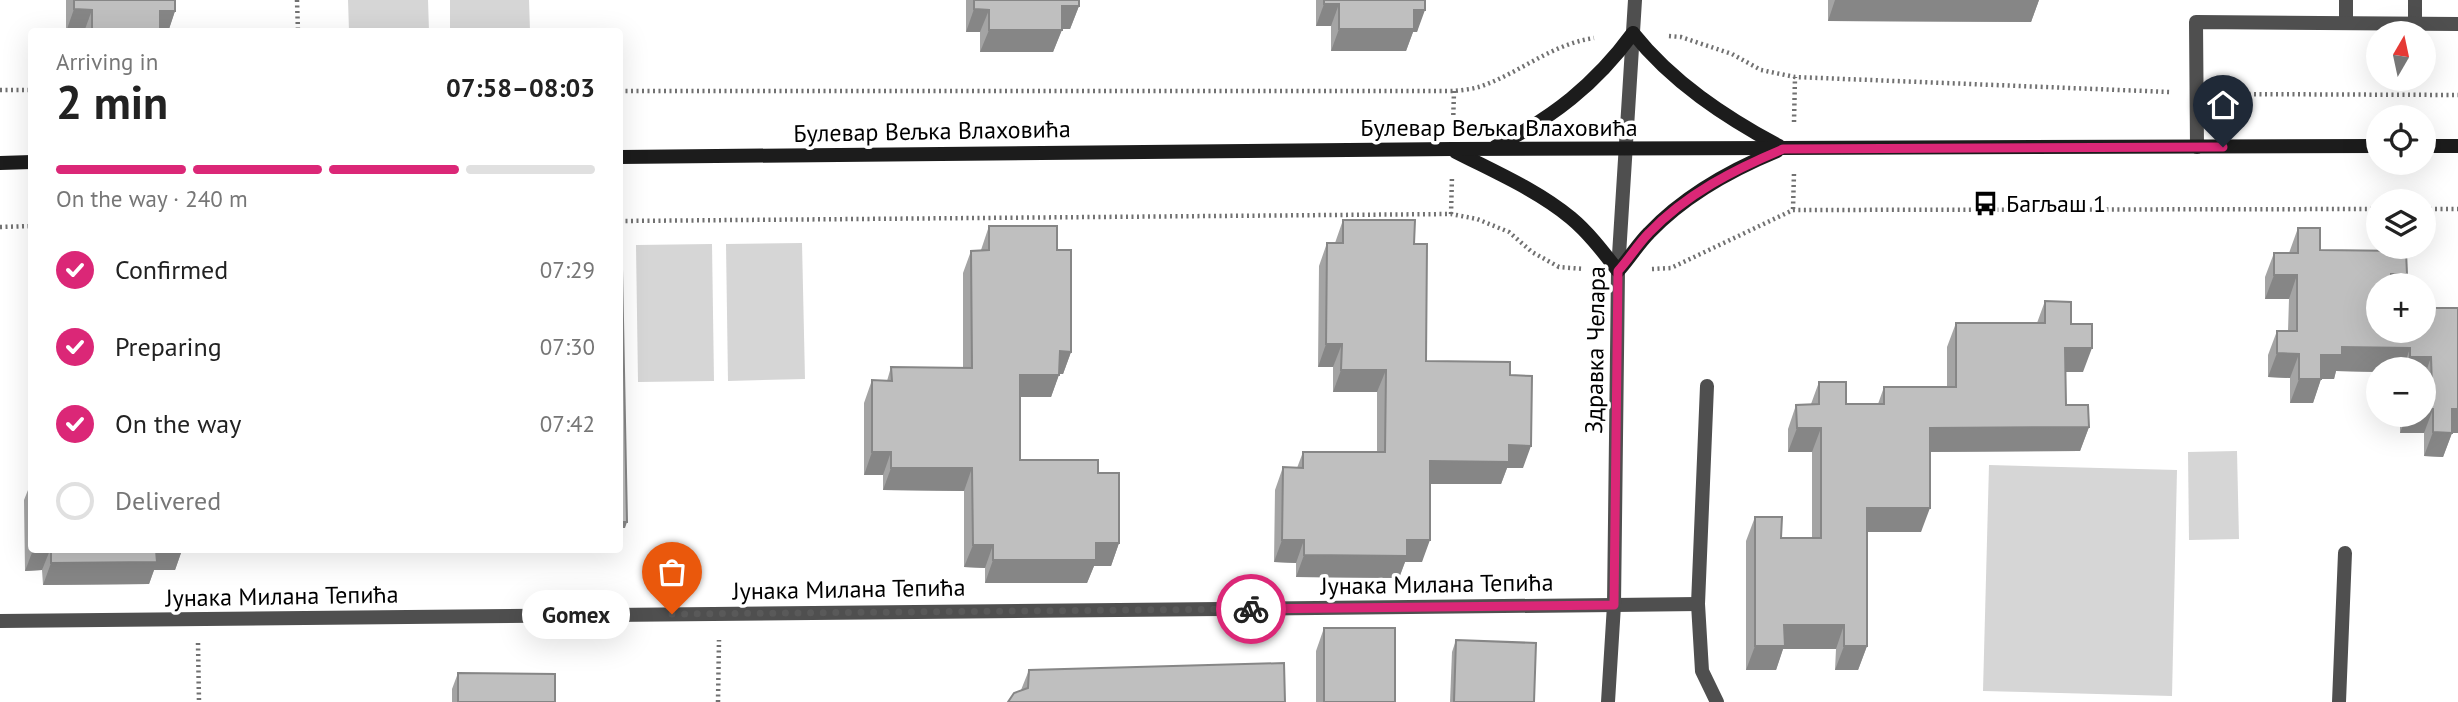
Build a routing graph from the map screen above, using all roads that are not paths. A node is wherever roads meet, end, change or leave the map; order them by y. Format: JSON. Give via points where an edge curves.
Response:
{"nodes":[{"id":1,"x":1635,"y":0,"type":"edge"},
{"id":2,"x":2346,"y":0,"type":"edge"},
{"id":3,"x":2415,"y":0,"type":"edge"},
{"id":4,"x":2416,"y":21,"type":"edge"},
{"id":5,"x":2346,"y":23,"type":"junction"},
{"id":6,"x":2366,"y":23,"type":"edge"},
{"id":7,"x":2436,"y":24,"type":"edge"},
{"id":8,"x":2458,"y":24,"type":"edge"},
{"id":9,"x":1633,"y":33,"type":"junction"},
{"id":10,"x":2366,"y":146,"type":"edge"},
{"id":11,"x":2436,"y":146,"type":"edge"},
{"id":12,"x":2458,"y":146,"type":"edge"},
{"id":13,"x":2197,"y":147,"type":"junction"},
{"id":14,"x":1452,"y":149,"type":"junction"},
{"id":15,"x":1490,"y":149,"type":"junction"},
{"id":16,"x":1626,"y":149,"type":"junction"},
{"id":17,"x":1783,"y":149,"type":"junction"},
{"id":18,"x":623,"y":157,"type":"edge"},
{"id":19,"x":28,"y":162,"type":"edge"},
{"id":20,"x":0,"y":163,"type":"edge"},
{"id":21,"x":1618,"y":271,"type":"junction"},
{"id":22,"x":1707,"y":386,"type":"dead end"},
{"id":23,"x":2345,"y":553,"type":"dead end"},
{"id":24,"x":1698,"y":604,"type":"junction"},
{"id":25,"x":1614,"y":605,"type":"junction"},
{"id":26,"x":0,"y":621,"type":"edge"},
{"id":27,"x":1608,"y":702,"type":"edge"},
{"id":28,"x":1717,"y":702,"type":"edge"},
{"id":29,"x":2339,"y":702,"type":"edge"}],
"edges":[{"from":1,"to":9,"type":"street","name":"Здравка Челара"},
{"from":2,"to":5,"type":"street"},
{"from":3,"to":4,"type":"street"},
{"from":5,"to":6,"type":"street"},
{"from":5,"to":13,"type":"street","via":[[2196,22]]},
{"from":7,"to":8,"type":"street"},
{"from":9,"to":15,"type":"main road","via":[[1614,59],[1558,111]]},
{"from":9,"to":16,"type":"street","name":"Здравка Челара"},
{"from":9,"to":17,"type":"main road","via":[[1649,54],[1705,101]]},
{"from":10,"to":13,"type":"main road","name":"Булевар Вељка Влаховића"},
{"from":11,"to":12,"type":"main road"},
{"from":13,"to":17,"type":"main road","name":"Булевар Вељка Влаховића"},
{"from":14,"to":15,"type":"main road","name":"Булевар Вељка Влаховића"},
{"from":14,"to":18,"type":"main road","name":"Булевар Вељка Влаховића"},
{"from":14,"to":21,"type":"main road","via":[[1530,190],[1571,218]]},
{"from":15,"to":16,"type":"main road","name":"Булевар Вељка Влаховића"},
{"from":16,"to":17,"type":"main road","name":"Булевар Вељка Влаховића"},
{"from":16,"to":21,"type":"street","name":"Здравка Челара"},
{"from":17,"to":21,"type":"main road","via":[[1721,178],[1680,205],[1649,232]]},
{"from":19,"to":20,"type":"main road"},
{"from":21,"to":25,"type":"street","name":"Здравка Челара"},
{"from":22,"to":24,"type":"street"},
{"from":23,"to":29,"type":"street"},
{"from":24,"to":25,"type":"street","name":"Јунака Милана Тепића"},
{"from":24,"to":28,"type":"street","via":[[1702,671]]},
{"from":25,"to":26,"type":"street","name":"Јунака Милана Тепића"},
{"from":25,"to":27,"type":"street","name":"Здравка Челара"}]}
